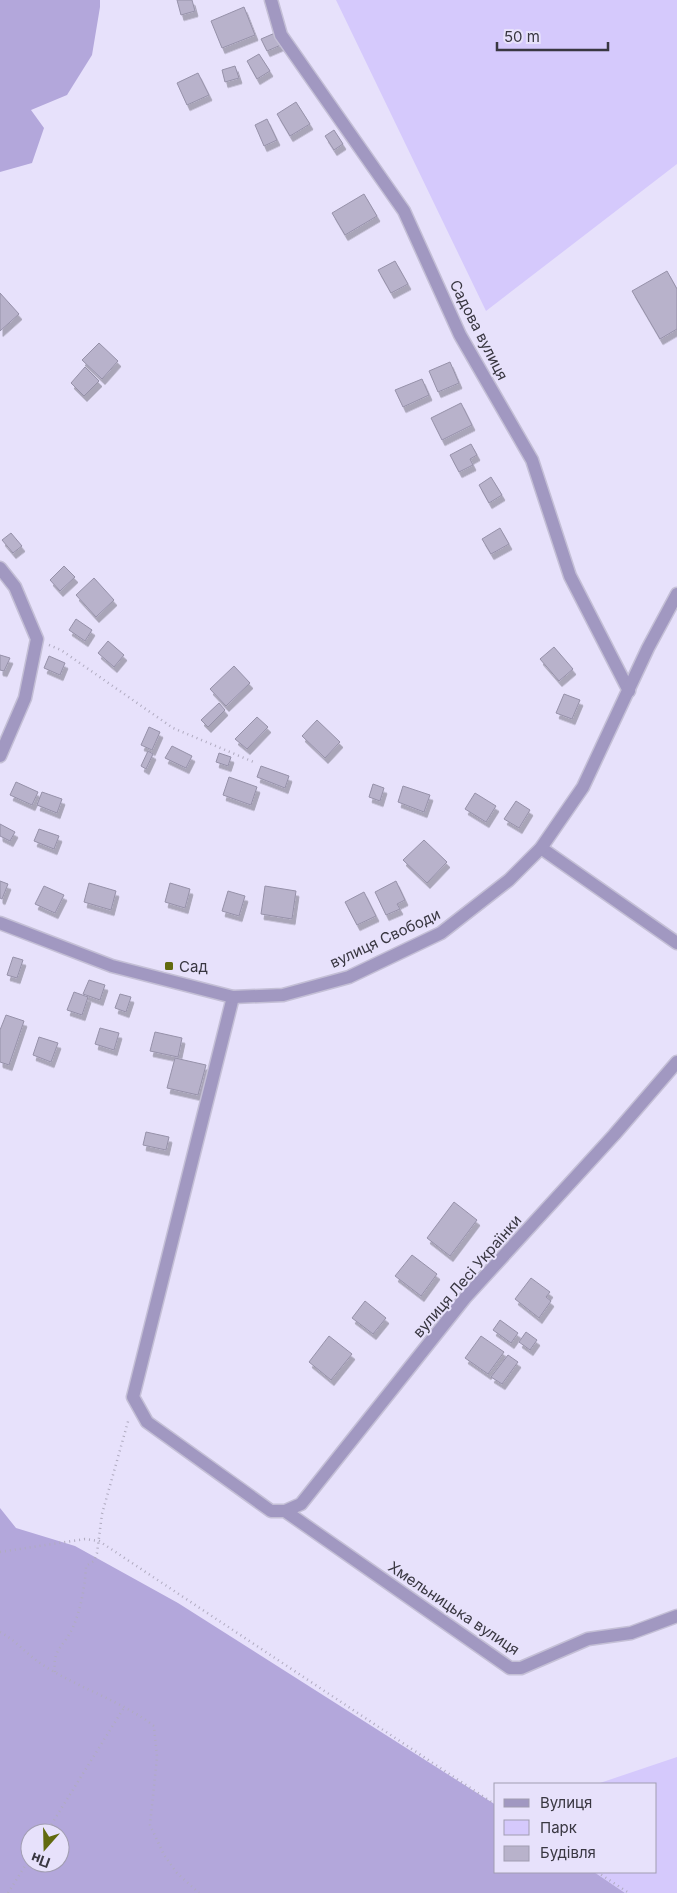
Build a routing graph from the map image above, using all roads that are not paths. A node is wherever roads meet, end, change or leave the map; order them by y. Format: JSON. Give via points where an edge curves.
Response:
{"nodes":[{"id":1,"x":271,"y":0,"type":"edge"},
{"id":2,"x":0,"y":568,"type":"edge"},
{"id":3,"x":677,"y":594,"type":"edge"},
{"id":4,"x":628,"y":690,"type":"junction"},
{"id":5,"x":0,"y":756,"type":"edge"},
{"id":6,"x":541,"y":848,"type":"junction"},
{"id":7,"x":0,"y":923,"type":"edge"},
{"id":8,"x":677,"y":943,"type":"edge"},
{"id":9,"x":233,"y":997,"type":"junction"},
{"id":10,"x":677,"y":1062,"type":"edge"},
{"id":11,"x":284,"y":1511,"type":"junction"},
{"id":12,"x":677,"y":1616,"type":"edge"}],
"edges":[{"from":1,"to":4,"type":"street","name":"Садова вулиця","via":[[281,35],[404,211],[460,335],[532,460],[570,576]]},
{"from":2,"to":5,"type":"street","via":[[15,587],[37,639],[25,698]]},
{"from":3,"to":4,"type":"street","name":"вулиця Свободи"},
{"from":4,"to":6,"type":"street","name":"вулиця Свободи","via":[[583,787]]},
{"from":6,"to":8,"type":"street"},
{"from":6,"to":9,"type":"street","name":"вулиця Свободи","via":[[510,880],[441,932],[349,977],[284,995]]},
{"from":7,"to":9,"type":"street","name":"вулиця Свободи","via":[[112,966]]},
{"from":9,"to":11,"type":"street","name":"Хмельницька вулиця","via":[[133,1396],[147,1422],[271,1510]]},
{"from":10,"to":11,"type":"street","name":"вулиця Лесі Українки","via":[[465,1298],[300,1504]]},
{"from":11,"to":12,"type":"street","name":"Хмельницька вулиця","via":[[510,1668],[521,1668],[588,1639],[631,1633]]}]}
